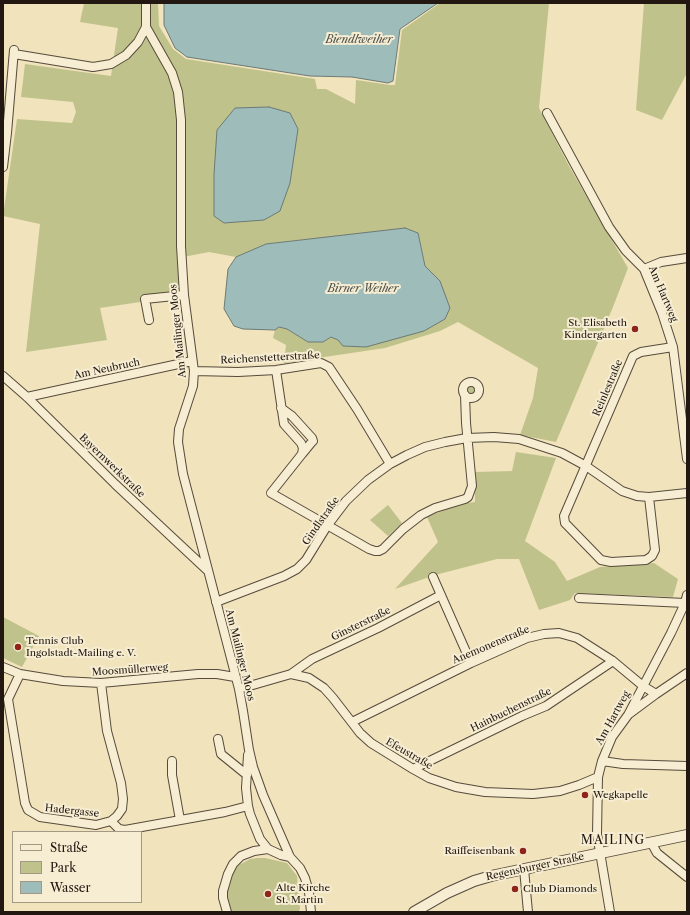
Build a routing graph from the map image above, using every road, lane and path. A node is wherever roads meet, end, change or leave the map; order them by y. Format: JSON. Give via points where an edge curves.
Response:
{"nodes":[{"id":1,"x":146,"y":3,"type":"edge"},
{"id":2,"x":146,"y":27,"type":"junction"},
{"id":3,"x":547,"y":113,"type":"dead end"},
{"id":4,"x":3,"y":167,"type":"edge"},
{"id":5,"x":687,"y":258,"type":"edge"},
{"id":6,"x":644,"y":269,"type":"junction"},
{"id":7,"x":184,"y":295,"type":"junction"},
{"id":8,"x":149,"y":320,"type":"dead end"},
{"id":9,"x":673,"y":347,"type":"junction"},
{"id":10,"x":192,"y":361,"type":"junction"},
{"id":11,"x":276,"y":370,"type":"junction"},
{"id":12,"x":194,"y":371,"type":"junction"},
{"id":13,"x":3,"y":376,"type":"edge"},
{"id":14,"x":465,"y":395,"type":"dead end"},
{"id":15,"x":26,"y":397,"type":"junction"},
{"id":16,"x":281,"y":408,"type":"junction"},
{"id":17,"x":686,"y":434,"type":"edge"},
{"id":18,"x":468,"y":438,"type":"junction"},
{"id":19,"x":302,"y":454,"type":"junction"},
{"id":20,"x":687,"y":459,"type":"edge"},
{"id":21,"x":390,"y":464,"type":"junction"},
{"id":22,"x":586,"y":466,"type":"junction"},
{"id":23,"x":687,"y":493,"type":"edge"},
{"id":24,"x":649,"y":497,"type":"junction"},
{"id":25,"x":327,"y":526,"type":"junction"},
{"id":26,"x":207,"y":570,"type":"junction"},
{"id":27,"x":433,"y":577,"type":"dead end"},
{"id":28,"x":441,"y":595,"type":"junction"},
{"id":29,"x":579,"y":598,"type":"dead end"},
{"id":30,"x":686,"y":599,"type":"edge"},
{"id":31,"x":216,"y":602,"type":"junction"},
{"id":32,"x":613,"y":660,"type":"junction"},
{"id":33,"x":471,"y":663,"type":"junction"},
{"id":34,"x":3,"y":667,"type":"edge"},
{"id":35,"x":687,"y":673,"type":"edge"},
{"id":36,"x":20,"y":674,"type":"junction"},
{"id":37,"x":291,"y":674,"type":"junction"},
{"id":38,"x":235,"y":677,"type":"junction"},
{"id":39,"x":101,"y":683,"type":"junction"},
{"id":40,"x":643,"y":686,"type":"junction"},
{"id":41,"x":239,"y":689,"type":"junction"},
{"id":42,"x":656,"y":694,"type":"junction"},
{"id":43,"x":628,"y":716,"type":"junction"},
{"id":44,"x":352,"y":722,"type":"junction"},
{"id":45,"x":218,"y":739,"type":"dead end"},
{"id":46,"x":248,"y":750,"type":"junction"},
{"id":47,"x":172,"y":761,"type":"dead end"},
{"id":48,"x":602,"y":761,"type":"junction"},
{"id":49,"x":687,"y":766,"type":"edge"},
{"id":50,"x":413,"y":769,"type":"junction"},
{"id":51,"x":247,"y":775,"type":"junction"},
{"id":52,"x":598,"y":777,"type":"junction"},
{"id":53,"x":264,"y":795,"type":"junction"},
{"id":54,"x":248,"y":806,"type":"junction"},
{"id":55,"x":180,"y":820,"type":"junction"},
{"id":56,"x":111,"y":822,"type":"junction"},
{"id":57,"x":687,"y":834,"type":"edge"},
{"id":58,"x":651,"y":842,"type":"junction"},
{"id":59,"x":268,"y":849,"type":"junction"},
{"id":60,"x":601,"y":853,"type":"junction"},
{"id":61,"x":290,"y":857,"type":"junction"},
{"id":62,"x":524,"y":869,"type":"junction"},
{"id":63,"x":687,"y":877,"type":"edge"},
{"id":64,"x":227,"y":912,"type":"edge"},
{"id":65,"x":311,"y":912,"type":"edge"},
{"id":66,"x":414,"y":912,"type":"edge"},
{"id":67,"x":528,"y":912,"type":"edge"},
{"id":68,"x":610,"y":912,"type":"edge"}],
"edges":[{"from":1,"to":2,"type":"street","name":"Am Mailinger Moos"},
{"from":2,"to":4,"type":"street","via":[[126,56],[111,64],[94,67],[14,52]]},
{"from":2,"to":7,"type":"street","name":"Am Mailinger Moos","via":[[172,73],[178,92],[181,120],[181,246]]},
{"from":3,"to":6,"type":"street","name":"Am Hartweg","via":[[609,227],[626,251]]},
{"from":5,"to":6,"type":"street","via":[[661,262]]},
{"from":6,"to":9,"type":"street","name":"Am Hartweg"},
{"from":7,"to":8,"type":"street","via":[[145,299]]},
{"from":7,"to":10,"type":"street","name":"Am Mailinger Moos"},
{"from":9,"to":17,"type":"street","name":"Am Hartweg"},
{"from":9,"to":22,"type":"street","name":"Reinlestraße","via":[[641,352],[633,356]]},
{"from":10,"to":12,"type":"street","name":"Am Mailinger Moos"},
{"from":10,"to":15,"type":"street","name":"Am Neubruch"},
{"from":11,"to":12,"type":"street","name":"Reichenstetterstraße"},
{"from":11,"to":16,"type":"street"},
{"from":11,"to":21,"type":"street","name":"Reichenstetterstraße","via":[[321,363],[328,367]]},
{"from":12,"to":26,"type":"street","name":"Am Mailinger Moos","via":[[192,390],[179,429],[178,442],[183,474]]},
{"from":13,"to":15,"type":"street","name":"Bayernwerkstraße"},
{"from":14,"to":18,"type":"street"},
{"from":15,"to":26,"type":"street","name":"Bayernwerkstraße"},
{"from":16,"to":19,"type":"street","via":[[284,424],[301,443]]},
{"from":16,"to":19,"type":"street","via":[[312,438],[313,441]]},
{"from":17,"to":20,"type":"street","name":"Am Hartweg"},
{"from":18,"to":21,"type":"street","name":"Gindlstraße","via":[[425,448]]},
{"from":18,"to":22,"type":"street","name":"Gindlstraße","via":[[519,439],[562,453]]},
{"from":18,"to":25,"type":"street","via":[[472,486],[465,499],[421,515],[379,551],[369,549]]},
{"from":19,"to":25,"type":"street","via":[[271,493]]},
{"from":21,"to":25,"type":"street","name":"Gindlstraße","via":[[346,501]]},
{"from":22,"to":24,"type":"street","name":"Gindlstraße","via":[[622,491]]},
{"from":22,"to":24,"type":"street","via":[[564,516],[565,524],[601,560],[646,560],[652,556],[655,550]]},
{"from":23,"to":24,"type":"street","name":"Gindlstraße"},
{"from":25,"to":31,"type":"street","name":"Gindlstraße","via":[[306,560],[297,569]]},
{"from":26,"to":31,"type":"street","name":"Am Mailinger Moos"},
{"from":27,"to":28,"type":"street"},
{"from":28,"to":33,"type":"street"},
{"from":28,"to":37,"type":"street","name":"Ginsterstraße","via":[[312,659]]},
{"from":29,"to":30,"type":"street","name":"Am Hartweg"},
{"from":30,"to":40,"type":"street","name":"Am Hartweg"},
{"from":31,"to":38,"type":"street","name":"Am Mailinger Moos"},
{"from":32,"to":33,"type":"street","name":"Anemonenstraße","via":[[577,638],[559,633],[527,638]]},
{"from":32,"to":40,"type":"street","name":"Anemonenstraße"},
{"from":32,"to":50,"type":"street","name":"Hainbuchenstraße","via":[[546,706]]},
{"from":33,"to":44,"type":"street","name":"Anemonenstraße"},
{"from":34,"to":36,"type":"street","name":"Moosmüllerweg"},
{"from":35,"to":42,"type":"street"},
{"from":36,"to":39,"type":"street","name":"Moosmüllerweg","via":[[63,681]]},
{"from":36,"to":56,"type":"street","name":"Hadergasse","via":[[8,699],[23,795],[28,810],[40,817],[54,820],[96,825]]},
{"from":37,"to":41,"type":"street"},
{"from":37,"to":44,"type":"street","name":"Efeustraße","via":[[309,678],[324,688]]},
{"from":38,"to":39,"type":"street","name":"Moosmüllerweg","via":[[198,674]]},
{"from":38,"to":41,"type":"street","name":"Am Mailinger Moos"},
{"from":39,"to":56,"type":"street","via":[[107,731],[123,799],[122,809]]},
{"from":40,"to":42,"type":"street","name":"Anemonenstraße"},
{"from":40,"to":43,"type":"street","name":"Am Hartweg"},
{"from":41,"to":46,"type":"street","name":"Am Mailinger Moos"},
{"from":42,"to":43,"type":"street"},
{"from":43,"to":48,"type":"street","name":"Am Hartweg","via":[[612,737]]},
{"from":44,"to":50,"type":"street","name":"Efeustraße","via":[[370,743]]},
{"from":45,"to":51,"type":"street","via":[[221,754]]},
{"from":46,"to":51,"type":"street","name":"Am Mailinger Moos"},
{"from":46,"to":53,"type":"street","name":"Am Mailinger Moos"},
{"from":47,"to":55,"type":"street"},
{"from":48,"to":49,"type":"street"},
{"from":48,"to":52,"type":"street","name":"Am Hartweg"},
{"from":50,"to":52,"type":"street","name":"Efeustraße","via":[[429,778],[456,787],[485,792],[533,794],[560,791]]},
{"from":51,"to":54,"type":"street","name":"Am Mailinger Moos"},
{"from":52,"to":60,"type":"street","name":"Am Hartweg","via":[[597,834]]},
{"from":53,"to":54,"type":"street","via":[[252,794]]},
{"from":53,"to":61,"type":"street","name":"Am Mailinger Moos"},
{"from":54,"to":55,"type":"street","name":"Hadergasse"},
{"from":54,"to":59,"type":"street","name":"Am Mailinger Moos","via":[[260,839]]},
{"from":55,"to":56,"type":"street","name":"Hadergasse","via":[[125,830],[119,829]]},
{"from":57,"to":58,"type":"street","name":"Regensburger Straße"},
{"from":58,"to":60,"type":"street","name":"Regensburger Straße"},
{"from":58,"to":63,"type":"street","via":[[657,853]]},
{"from":59,"to":61,"type":"street","name":"Am Mailinger Moos"},
{"from":59,"to":64,"type":"street","via":[[241,856],[233,864],[223,891]]},
{"from":60,"to":62,"type":"street","name":"Regensburger Straße"},
{"from":60,"to":68,"type":"street","name":"Am Hartweg"},
{"from":61,"to":65,"type":"street","name":"Am Mailinger Moos","via":[[305,878]]},
{"from":62,"to":66,"type":"street","name":"Regensburger Straße","via":[[474,881]]},
{"from":62,"to":67,"type":"street"}]}
